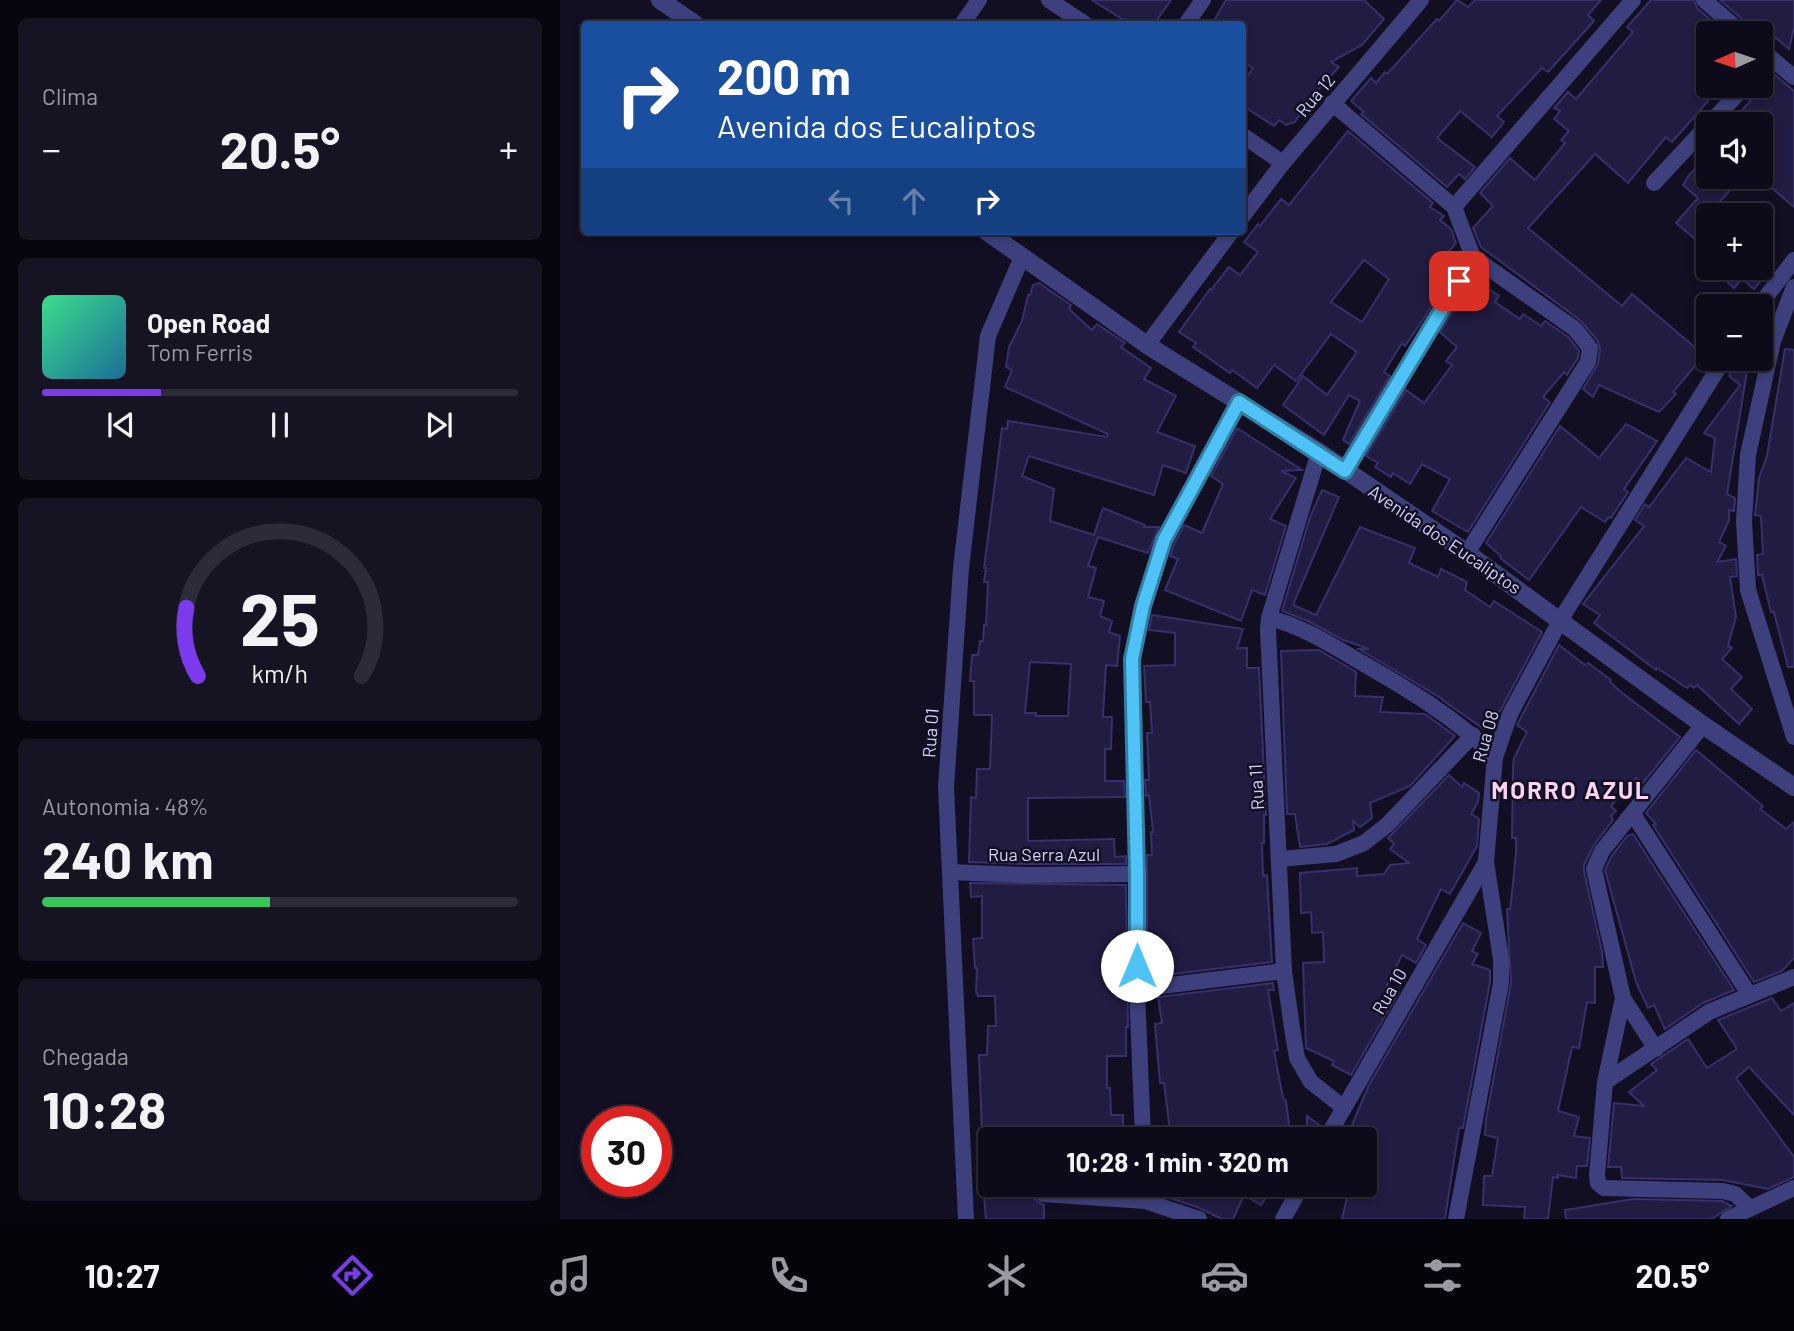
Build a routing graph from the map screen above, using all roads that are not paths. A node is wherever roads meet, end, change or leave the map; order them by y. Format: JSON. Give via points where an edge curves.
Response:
{"nodes":[{"id":1,"x":660,"y":0,"type":"edge"},
{"id":2,"x":979,"y":0,"type":"edge"},
{"id":3,"x":1049,"y":0,"type":"edge"},
{"id":4,"x":1203,"y":0,"type":"edge"},
{"id":5,"x":1421,"y":0,"type":"edge"},
{"id":6,"x":1633,"y":0,"type":"edge"},
{"id":7,"x":1704,"y":0,"type":"edge"},
{"id":8,"x":691,"y":21,"type":"edge"},
{"id":9,"x":964,"y":21,"type":"edge"},
{"id":10,"x":1080,"y":21,"type":"edge"},
{"id":11,"x":1188,"y":21,"type":"edge"},
{"id":12,"x":1728,"y":21,"type":"edge"},
{"id":13,"x":1773,"y":64,"type":"edge"},
{"id":14,"x":1794,"y":77,"type":"edge"},
{"id":15,"x":1734,"y":98,"type":"edge"},
{"id":16,"x":1332,"y":103,"type":"junction"},
{"id":17,"x":1720,"y":112,"type":"edge"},
{"id":18,"x":1246,"y":138,"type":"edge"},
{"id":19,"x":1696,"y":138,"type":"edge"},
{"id":20,"x":1283,"y":163,"type":"junction"},
{"id":21,"x":1654,"y":183,"type":"dead end"},
{"id":22,"x":1454,"y":207,"type":"junction"},
{"id":23,"x":1246,"y":212,"type":"edge"},
{"id":24,"x":992,"y":235,"type":"edge"},
{"id":25,"x":1229,"y":235,"type":"edge"},
{"id":26,"x":1022,"y":257,"type":"junction"},
{"id":27,"x":1473,"y":257,"type":"junction"},
{"id":28,"x":1794,"y":260,"type":"edge"},
{"id":29,"x":1794,"y":287,"type":"edge"},
{"id":30,"x":1768,"y":294,"type":"edge"},
{"id":31,"x":1773,"y":327,"type":"edge"},
{"id":32,"x":1147,"y":345,"type":"junction"},
{"id":33,"x":1716,"y":371,"type":"edge"},
{"id":34,"x":1762,"y":371,"type":"edge"},
{"id":35,"x":1239,"y":402,"type":"junction"},
{"id":36,"x":1319,"y":453,"type":"junction"},
{"id":37,"x":1345,"y":471,"type":"junction"},
{"id":38,"x":1467,"y":553,"type":"junction"},
{"id":39,"x":1269,"y":618,"type":"junction"},
{"id":40,"x":1561,"y":619,"type":"junction"},
{"id":41,"x":1703,"y":725,"type":"junction"},
{"id":42,"x":1473,"y":735,"type":"junction"},
{"id":43,"x":1794,"y":737,"type":"edge"},
{"id":44,"x":1495,"y":757,"type":"junction"},
{"id":45,"x":1794,"y":787,"type":"edge"},
{"id":46,"x":1633,"y":814,"type":"junction"},
{"id":47,"x":1279,"y":859,"type":"junction"},
{"id":48,"x":1486,"y":862,"type":"junction"},
{"id":49,"x":950,"y":872,"type":"junction"},
{"id":50,"x":1137,"y":874,"type":"junction"},
{"id":51,"x":1284,"y":971,"type":"junction"},
{"id":52,"x":1794,"y":977,"type":"edge"},
{"id":53,"x":1137,"y":989,"type":"junction"},
{"id":54,"x":1749,"y":994,"type":"junction"},
{"id":55,"x":1623,"y":998,"type":"junction"},
{"id":56,"x":1656,"y":1049,"type":"junction"},
{"id":57,"x":1605,"y":1082,"type":"junction"},
{"id":58,"x":1343,"y":1107,"type":"junction"},
{"id":59,"x":1143,"y":1127,"type":"edge"},
{"id":60,"x":1332,"y":1127,"type":"edge"},
{"id":61,"x":1794,"y":1188,"type":"edge"},
{"id":62,"x":1153,"y":1197,"type":"edge"},
{"id":63,"x":1295,"y":1197,"type":"edge"},
{"id":64,"x":1750,"y":1208,"type":"junction"},
{"id":65,"x":966,"y":1219,"type":"edge"},
{"id":66,"x":1199,"y":1219,"type":"edge"},
{"id":67,"x":1283,"y":1219,"type":"edge"},
{"id":68,"x":1456,"y":1219,"type":"edge"},
{"id":69,"x":1728,"y":1219,"type":"edge"}],
"edges":[{"from":1,"to":8,"type":"street"},
{"from":2,"to":9,"type":"street"},
{"from":3,"to":10,"type":"street"},
{"from":4,"to":11,"type":"street"},
{"from":5,"to":16,"type":"street","name":"Rua 12"},
{"from":6,"to":22,"type":"street"},
{"from":7,"to":12,"type":"street"},
{"from":13,"to":14,"type":"street"},
{"from":15,"to":17,"type":"street"},
{"from":16,"to":20,"type":"street","name":"Rua 12"},
{"from":16,"to":22,"type":"street"},
{"from":18,"to":20,"type":"street"},
{"from":19,"to":21,"type":"street"},
{"from":20,"to":23,"type":"street","name":"Rua 12"},
{"from":22,"to":27,"type":"street"},
{"from":24,"to":26,"type":"street","name":"Avenida dos Eucaliptos"},
{"from":25,"to":32,"type":"street"},
{"from":26,"to":32,"type":"street","name":"Avenida dos Eucaliptos"},
{"from":26,"to":49,"type":"street","name":"Rua 01","via":[[988,336],[964,540],[946,787]]},
{"from":27,"to":37,"type":"street"},
{"from":27,"to":38,"type":"street","via":[[1574,329],[1590,348],[1588,362]]},
{"from":28,"to":30,"type":"street"},
{"from":29,"to":31,"type":"street"},
{"from":32,"to":35,"type":"street","name":"Avenida dos Eucaliptos"},
{"from":33,"to":40,"type":"street","name":"Rua 08"},
{"from":34,"to":43,"type":"street","via":[[1748,455],[1744,521],[1748,590]]},
{"from":35,"to":36,"type":"street","name":"Avenida dos Eucaliptos"},
{"from":35,"to":50,"type":"street","via":[[1164,540],[1134,646]]},
{"from":36,"to":37,"type":"street","name":"Avenida dos Eucaliptos"},
{"from":36,"to":39,"type":"street","name":"Rua 11"},
{"from":37,"to":38,"type":"street","name":"Avenida dos Eucaliptos"},
{"from":38,"to":40,"type":"street","name":"Avenida dos Eucaliptos"},
{"from":39,"to":42,"type":"street","via":[[1332,645],[1420,697]]},
{"from":39,"to":47,"type":"street","name":"Rua 11"},
{"from":40,"to":41,"type":"street","name":"Avenida dos Eucaliptos"},
{"from":40,"to":44,"type":"street","name":"Rua 08","via":[[1510,714]]},
{"from":41,"to":45,"type":"street","name":"Avenida dos Eucaliptos"},
{"from":41,"to":46,"type":"street"},
{"from":42,"to":44,"type":"street"},
{"from":42,"to":47,"type":"street","via":[[1364,844],[1336,854]]},
{"from":44,"to":48,"type":"street","name":"Rua 08"},
{"from":46,"to":54,"type":"street"},
{"from":46,"to":55,"type":"street","via":[[1602,850],[1594,869]]},
{"from":47,"to":51,"type":"street","name":"Rua 11"},
{"from":48,"to":58,"type":"street","name":"Rua 10"},
{"from":48,"to":68,"type":"street","name":"Rua 08","via":[[1501,983]]},
{"from":49,"to":50,"type":"street","name":"Rua Serra Azul"},
{"from":49,"to":65,"type":"street","name":"Rua 01"},
{"from":50,"to":53,"type":"street"},
{"from":51,"to":53,"type":"street"},
{"from":51,"to":58,"type":"street","name":"Rua 11","via":[[1297,1058],[1311,1082]]},
{"from":52,"to":54,"type":"street"},
{"from":53,"to":59,"type":"street"},
{"from":54,"to":56,"type":"street","via":[[1709,1012]]},
{"from":55,"to":56,"type":"street"},
{"from":55,"to":57,"type":"street"},
{"from":56,"to":57,"type":"street"},
{"from":57,"to":64,"type":"street","via":[[1598,1183],[1604,1188],[1723,1191],[1735,1194]]},
{"from":58,"to":60,"type":"street","name":"Rua 10"},
{"from":61,"to":64,"type":"street"},
{"from":62,"to":66,"type":"street"},
{"from":63,"to":67,"type":"street"},
{"from":64,"to":69,"type":"street"}]}
